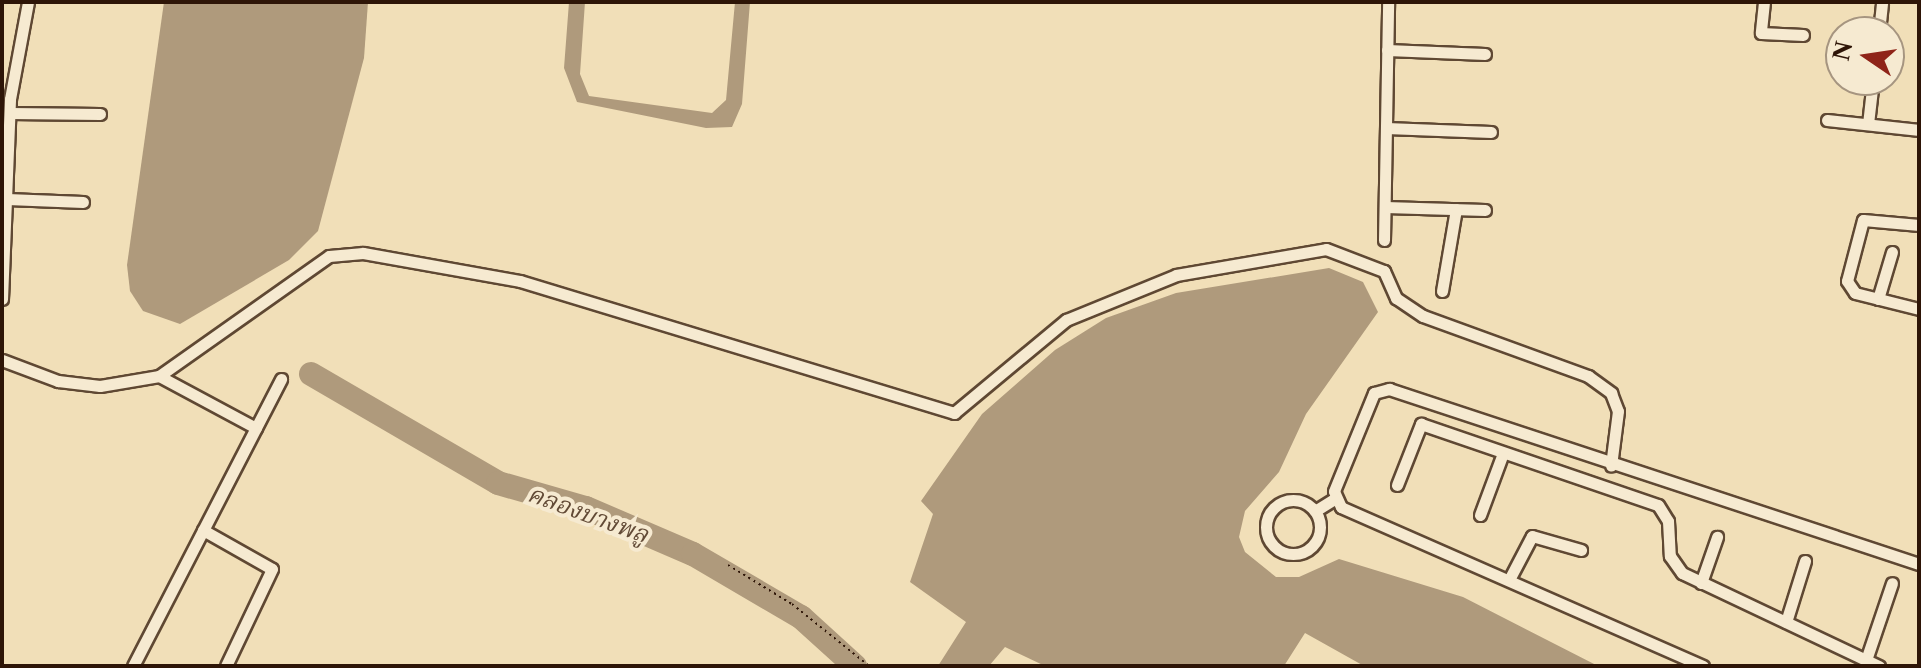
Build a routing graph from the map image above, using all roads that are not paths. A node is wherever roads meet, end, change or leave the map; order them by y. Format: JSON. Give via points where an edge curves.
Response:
{"nodes":[{"id":1,"x":28,"y":2,"type":"edge"},
{"id":2,"x":1388,"y":2,"type":"edge"},
{"id":3,"x":1764,"y":2,"type":"edge"},
{"id":4,"x":1803,"y":35,"type":"dead end"},
{"id":5,"x":1387,"y":50,"type":"junction"},
{"id":6,"x":1485,"y":54,"type":"dead end"},
{"id":7,"x":1871,"y":96,"type":"edge"},
{"id":8,"x":6,"y":99,"type":"edge"},
{"id":9,"x":10,"y":113,"type":"junction"},
{"id":10,"x":100,"y":114,"type":"dead end"},
{"id":11,"x":1827,"y":120,"type":"dead end"},
{"id":12,"x":1868,"y":124,"type":"junction"},
{"id":13,"x":1386,"y":128,"type":"junction"},
{"id":14,"x":1919,"y":130,"type":"edge"},
{"id":15,"x":1491,"y":132,"type":"dead end"},
{"id":16,"x":7,"y":199,"type":"junction"},
{"id":17,"x":83,"y":202,"type":"dead end"},
{"id":18,"x":1385,"y":207,"type":"junction"},
{"id":19,"x":1456,"y":209,"type":"junction"},
{"id":20,"x":1485,"y":210,"type":"dead end"},
{"id":21,"x":1919,"y":225,"type":"edge"},
{"id":22,"x":1384,"y":240,"type":"dead end"},
{"id":23,"x":1892,"y":252,"type":"dead end"},
{"id":24,"x":1442,"y":291,"type":"dead end"},
{"id":25,"x":2,"y":299,"type":"edge"},
{"id":26,"x":1878,"y":299,"type":"junction"},
{"id":27,"x":1919,"y":309,"type":"edge"},
{"id":28,"x":2,"y":360,"type":"edge"},
{"id":29,"x":159,"y":376,"type":"junction"},
{"id":30,"x":281,"y":379,"type":"dead end"},
{"id":31,"x":256,"y":428,"type":"junction"},
{"id":32,"x":1503,"y":453,"type":"junction"},
{"id":33,"x":1611,"y":466,"type":"junction"},
{"id":34,"x":1397,"y":485,"type":"dead end"},
{"id":35,"x":1336,"y":498,"type":"junction"},
{"id":36,"x":1315,"y":511,"type":"junction"},
{"id":37,"x":1480,"y":515,"type":"dead end"},
{"id":38,"x":203,"y":530,"type":"junction"},
{"id":39,"x":1717,"y":537,"type":"dead end"},
{"id":40,"x":1581,"y":550,"type":"dead end"},
{"id":41,"x":1805,"y":561,"type":"dead end"},
{"id":42,"x":1919,"y":564,"type":"edge"},
{"id":43,"x":1511,"y":576,"type":"junction"},
{"id":44,"x":1701,"y":583,"type":"junction"},
{"id":45,"x":1892,"y":583,"type":"dead end"},
{"id":46,"x":1786,"y":622,"type":"junction"},
{"id":47,"x":1866,"y":660,"type":"junction"},
{"id":48,"x":133,"y":666,"type":"edge"},
{"id":49,"x":226,"y":666,"type":"edge"},
{"id":50,"x":1703,"y":666,"type":"edge"},
{"id":51,"x":1879,"y":666,"type":"edge"}],
"edges":[{"from":1,"to":8,"type":"street"},
{"from":2,"to":5,"type":"street"},
{"from":3,"to":4,"type":"street","via":[[1761,33]]},
{"from":5,"to":6,"type":"street"},
{"from":5,"to":13,"type":"street"},
{"from":7,"to":12,"type":"street"},
{"from":8,"to":9,"type":"street"},
{"from":9,"to":10,"type":"street"},
{"from":9,"to":16,"type":"street"},
{"from":11,"to":12,"type":"street"},
{"from":12,"to":14,"type":"street"},
{"from":13,"to":15,"type":"street"},
{"from":13,"to":18,"type":"street"},
{"from":16,"to":17,"type":"street"},
{"from":16,"to":25,"type":"street"},
{"from":18,"to":19,"type":"street"},
{"from":18,"to":22,"type":"street"},
{"from":19,"to":20,"type":"street"},
{"from":19,"to":24,"type":"street"},
{"from":21,"to":26,"type":"street","via":[[1871,219],[1859,226],[1848,290]]},
{"from":23,"to":26,"type":"street"},
{"from":26,"to":27,"type":"street"},
{"from":28,"to":29,"type":"street","via":[[58,381],[100,386]]},
{"from":29,"to":31,"type":"street"},
{"from":29,"to":33,"type":"street","via":[[329,256],[363,253],[520,281],[954,413],[1066,320],[1176,275],[1326,249],[1384,271],[1396,298],[1423,316],[1588,376],[1611,393],[1618,411]]},
{"from":30,"to":31,"type":"street"},
{"from":31,"to":38,"type":"street"},
{"from":32,"to":34,"type":"street","via":[[1421,424]]},
{"from":32,"to":37,"type":"street"},
{"from":32,"to":44,"type":"street","via":[[1658,505],[1674,563]]},
{"from":33,"to":35,"type":"street","via":[[1381,388]]},
{"from":33,"to":42,"type":"street"},
{"from":35,"to":36,"type":"street"},
{"from":35,"to":43,"type":"street","via":[[1348,513]]},
{"from":36,"to":36,"type":"street","via":[[1320,526],[1311,547],[1290,554],[1271,543],[1266,521],[1280,503],[1303,502]]},
{"from":38,"to":48,"type":"street"},
{"from":38,"to":49,"type":"street","via":[[272,569]]},
{"from":39,"to":44,"type":"street"},
{"from":40,"to":43,"type":"street","via":[[1532,536]]},
{"from":41,"to":46,"type":"street"},
{"from":43,"to":50,"type":"street"},
{"from":44,"to":46,"type":"street"},
{"from":45,"to":47,"type":"street"},
{"from":46,"to":47,"type":"street"},
{"from":47,"to":51,"type":"street"}]}
